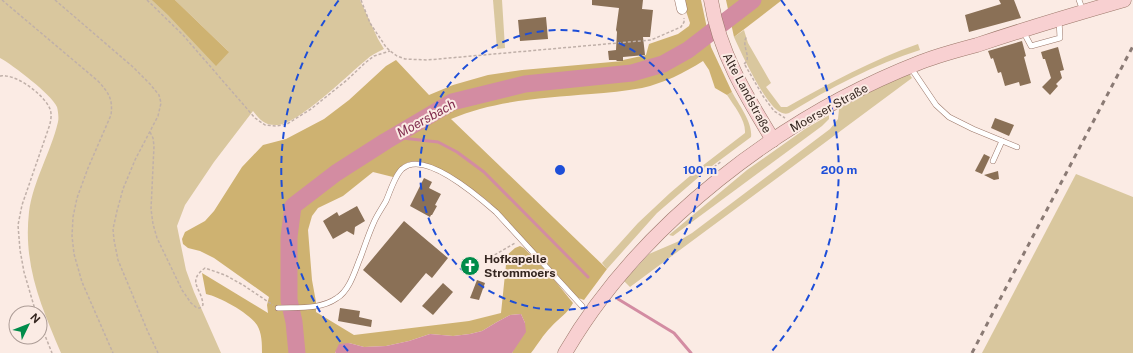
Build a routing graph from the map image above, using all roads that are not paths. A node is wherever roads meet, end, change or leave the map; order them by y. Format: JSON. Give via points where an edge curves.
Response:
{"nodes":[{"id":1,"x":1124,"y":0,"type":"edge"},
{"id":2,"x":1081,"y":6,"type":"edge"},
{"id":3,"x":712,"y":7,"type":"edge"},
{"id":4,"x":911,"y":67,"type":"junction"},
{"id":5,"x":773,"y":140,"type":"junction"},
{"id":6,"x":1002,"y":141,"type":"junction"},
{"id":7,"x":1017,"y":147,"type":"dead end"},
{"id":8,"x":993,"y":161,"type":"dead end"},
{"id":9,"x":278,"y":308,"type":"road end"},
{"id":10,"x":587,"y":309,"type":"junction"},
{"id":11,"x":565,"y":353,"type":"edge"}],
"edges":[{"from":1,"to":2,"type":"main road","name":"Moerser Straße"},
{"from":2,"to":4,"type":"main road","name":"Moerser Straße","via":[[1059,19]]},
{"from":3,"to":5,"type":"main road","name":"Alte Landstraße","via":[[721,43],[739,67],[741,87]]},
{"from":4,"to":5,"type":"main road","name":"Moerser Straße","via":[[843,98]]},
{"from":4,"to":6,"type":"lane","via":[[936,105],[949,117]]},
{"from":5,"to":10,"type":"main road","name":"Moerser Straße","via":[[718,180],[670,222]]},
{"from":6,"to":7,"type":"lane"},
{"from":6,"to":8,"type":"lane"},
{"from":9,"to":10,"type":"lane","via":[[312,306],[329,303],[338,298],[354,275],[374,222],[400,172],[414,163],[450,176],[480,198]]},
{"from":10,"to":11,"type":"main road","name":"Moerser Straße"}]}
